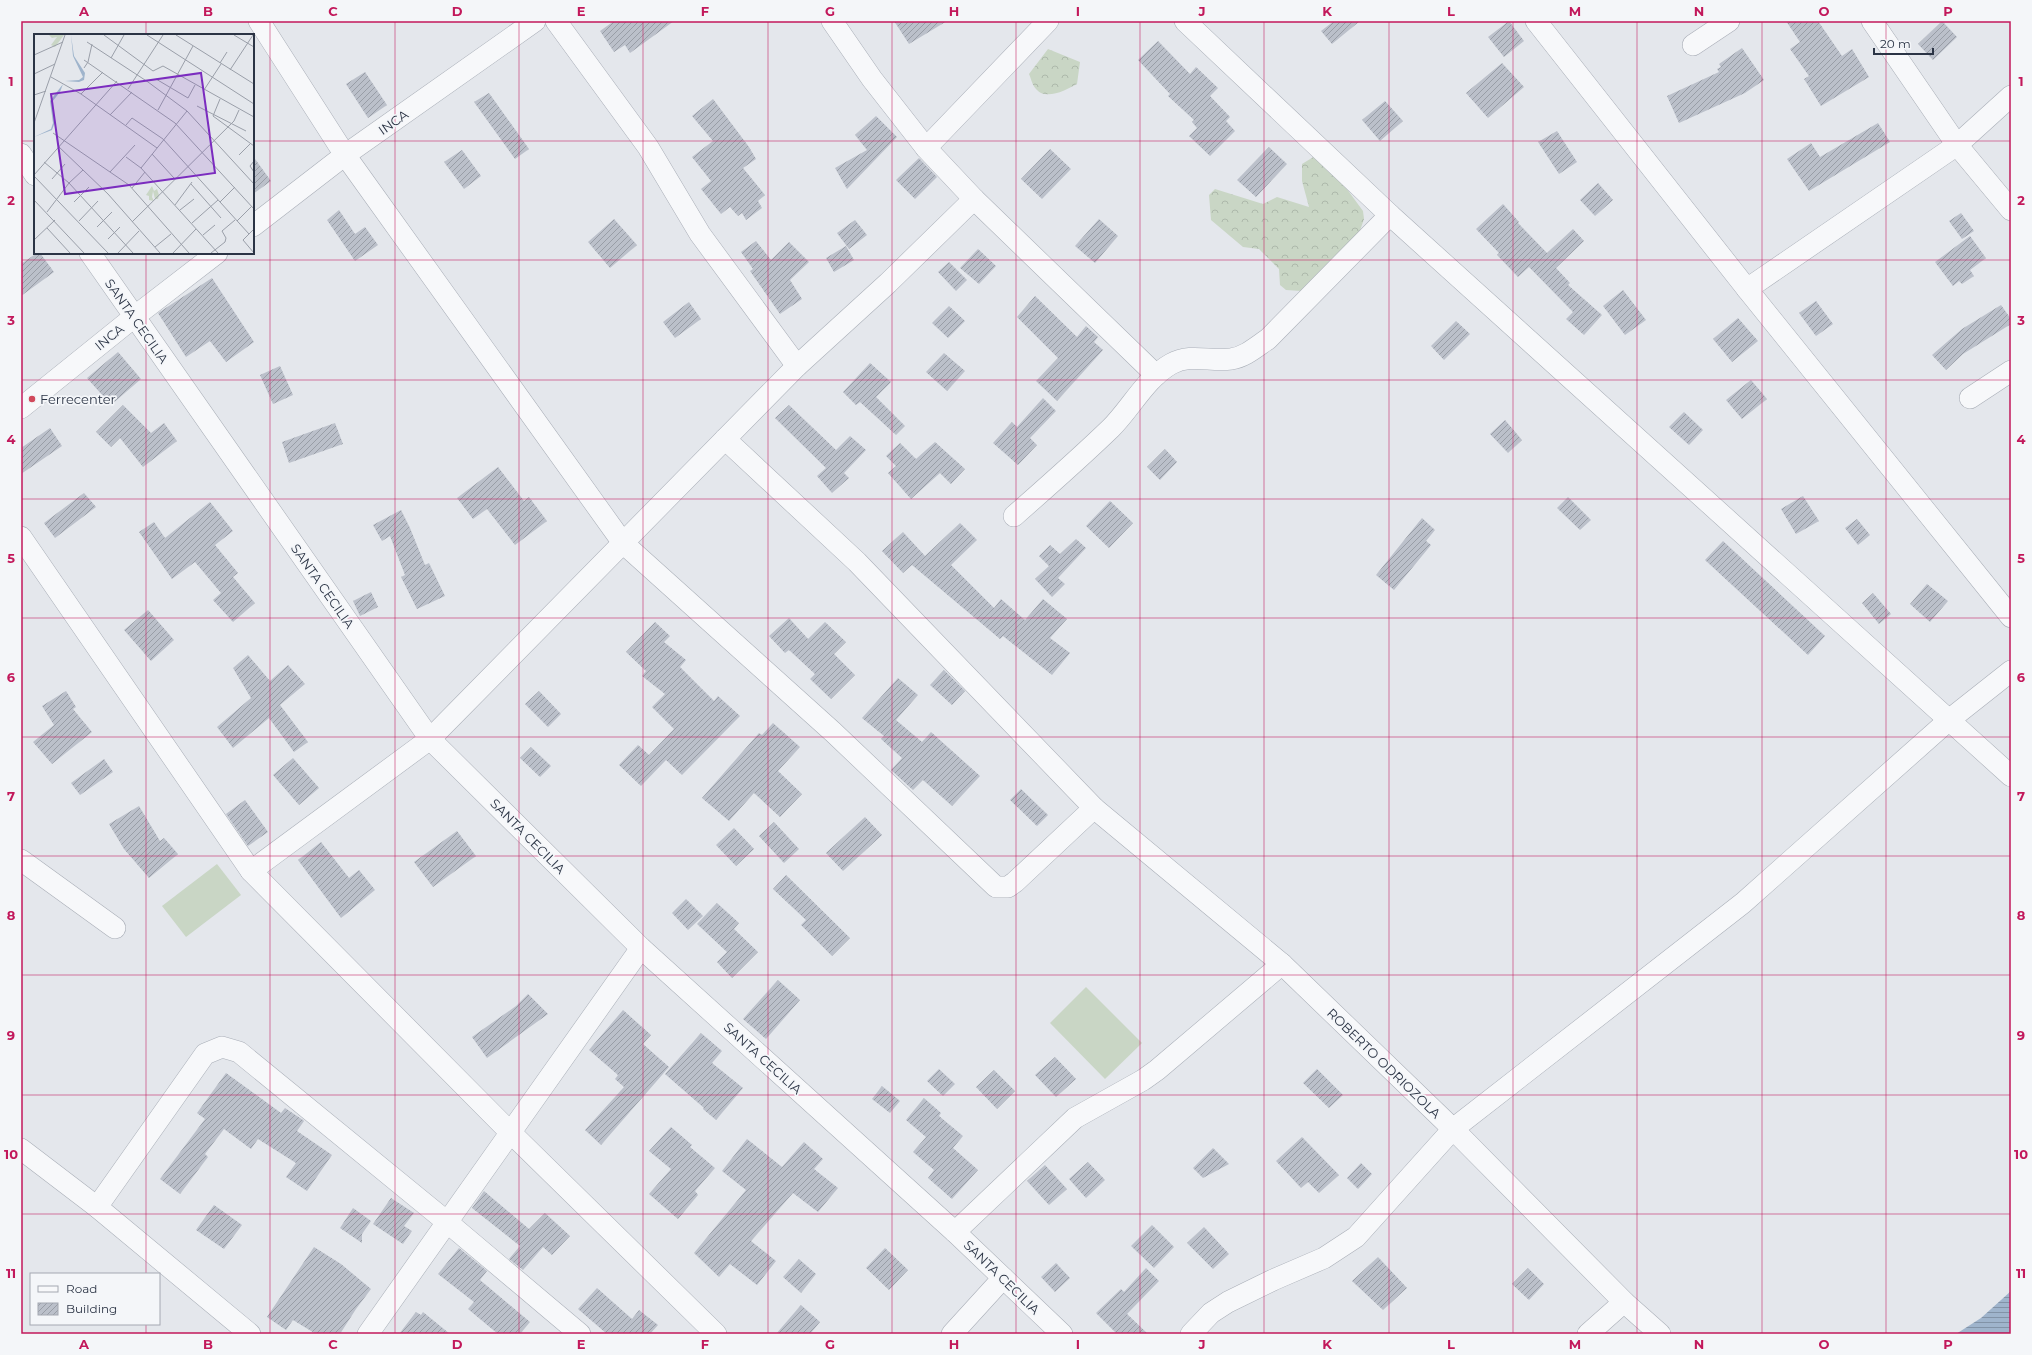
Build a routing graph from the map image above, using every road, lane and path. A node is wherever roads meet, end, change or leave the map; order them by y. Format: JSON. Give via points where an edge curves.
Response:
{"nodes":[{"id":1,"x":259,"y":21,"type":"edge"},
{"id":2,"x":535,"y":21,"type":"edge"},
{"id":3,"x":556,"y":21,"type":"edge"},
{"id":4,"x":832,"y":21,"type":"edge"},
{"id":5,"x":1048,"y":21,"type":"edge"},
{"id":6,"x":1185,"y":21,"type":"edge"},
{"id":7,"x":1536,"y":21,"type":"edge"},
{"id":8,"x":1729,"y":21,"type":"edge"},
{"id":9,"x":1872,"y":21,"type":"edge"},
{"id":10,"x":1692,"y":46,"type":"dead end"},
{"id":11,"x":2011,"y":96,"type":"edge"},
{"id":12,"x":1957,"y":145,"type":"junction"},
{"id":13,"x":926,"y":148,"type":"junction"},
{"id":14,"x":21,"y":154,"type":"edge"},
{"id":15,"x":345,"y":156,"type":"junction"},
{"id":16,"x":34,"y":173,"type":"edge"},
{"id":17,"x":974,"y":199,"type":"junction"},
{"id":18,"x":2011,"y":210,"type":"edge"},
{"id":19,"x":1390,"y":215,"type":"junction"},
{"id":20,"x":254,"y":225,"type":"edge"},
{"id":21,"x":91,"y":254,"type":"edge"},
{"id":22,"x":216,"y":254,"type":"edge"},
{"id":23,"x":1747,"y":289,"type":"junction"},
{"id":24,"x":134,"y":316,"type":"junction"},
{"id":25,"x":797,"y":366,"type":"junction"},
{"id":26,"x":2011,"y":371,"type":"edge"},
{"id":27,"x":1156,"y":375,"type":"junction"},
{"id":28,"x":1970,"y":398,"type":"dead end"},
{"id":29,"x":21,"y":408,"type":"edge"},
{"id":30,"x":725,"y":439,"type":"junction"},
{"id":31,"x":1014,"y":516,"type":"dead end"},
{"id":32,"x":21,"y":537,"type":"edge"},
{"id":33,"x":623,"y":543,"type":"junction"},
{"id":34,"x":2011,"y":617,"type":"edge"},
{"id":35,"x":2011,"y":671,"type":"edge"},
{"id":36,"x":1949,"y":720,"type":"junction"},
{"id":37,"x":430,"y":739,"type":"junction"},
{"id":38,"x":2011,"y":776,"type":"edge"},
{"id":39,"x":1094,"y":808,"type":"junction"},
{"id":40,"x":21,"y":860,"type":"edge"},
{"id":41,"x":250,"y":871,"type":"junction"},
{"id":42,"x":115,"y":928,"type":"dead end"},
{"id":43,"x":642,"y":948,"type":"junction"},
{"id":44,"x":1282,"y":964,"type":"junction"},
{"id":45,"x":1453,"y":1129,"type":"junction"},
{"id":46,"x":510,"y":1133,"type":"junction"},
{"id":47,"x":21,"y":1149,"type":"edge"},
{"id":48,"x":97,"y":1207,"type":"junction"},
{"id":49,"x":447,"y":1222,"type":"junction"},
{"id":50,"x":955,"y":1232,"type":"junction"},
{"id":51,"x":1003,"y":1278,"type":"junction"},
{"id":52,"x":1624,"y":1302,"type":"junction"},
{"id":53,"x":250,"y":1334,"type":"edge"},
{"id":54,"x":368,"y":1334,"type":"edge"},
{"id":55,"x":580,"y":1334,"type":"edge"},
{"id":56,"x":716,"y":1334,"type":"edge"},
{"id":57,"x":952,"y":1334,"type":"edge"},
{"id":58,"x":1062,"y":1334,"type":"edge"},
{"id":59,"x":1191,"y":1334,"type":"edge"},
{"id":60,"x":1588,"y":1334,"type":"edge"},
{"id":61,"x":1660,"y":1334,"type":"edge"}],
"edges":[{"from":1,"to":15,"type":"street"},
{"from":2,"to":15,"type":"street","name":"INCA"},
{"from":3,"to":25,"type":"street","via":[[648,147],[700,234]]},
{"from":4,"to":13,"type":"street","via":[[872,79]]},
{"from":5,"to":13,"type":"street"},
{"from":6,"to":19,"type":"street"},
{"from":7,"to":23,"type":"street"},
{"from":8,"to":10,"type":"street"},
{"from":9,"to":12,"type":"street"},
{"from":11,"to":12,"type":"street"},
{"from":12,"to":18,"type":"street"},
{"from":12,"to":23,"type":"street"},
{"from":13,"to":17,"type":"street"},
{"from":14,"to":16,"type":"street"},
{"from":15,"to":20,"type":"street","name":"INCA"},
{"from":15,"to":33,"type":"street"},
{"from":17,"to":25,"type":"street","via":[[888,283]]},
{"from":17,"to":27,"type":"street"},
{"from":19,"to":27,"type":"street","via":[[1268,339],[1246,355],[1218,360],[1190,357],[1171,364]]},
{"from":19,"to":36,"type":"street"},
{"from":21,"to":24,"type":"street","name":"SANTA CECILIA"},
{"from":22,"to":24,"type":"street","name":"INCA"},
{"from":23,"to":34,"type":"street"},
{"from":24,"to":29,"type":"street","name":"INCA"},
{"from":24,"to":37,"type":"street","name":"SANTA CECILIA"},
{"from":25,"to":30,"type":"street"},
{"from":26,"to":28,"type":"street"},
{"from":27,"to":31,"type":"street","via":[[1112,427]]},
{"from":30,"to":33,"type":"street"},
{"from":30,"to":39,"type":"street","name":"ROBERTO ODRIOZOLA","via":[[857,562]]},
{"from":32,"to":41,"type":"street"},
{"from":33,"to":37,"type":"street"},
{"from":33,"to":39,"type":"street","via":[[833,732],[996,887],[1008,887],[1015,882]]},
{"from":35,"to":36,"type":"street"},
{"from":36,"to":38,"type":"street"},
{"from":36,"to":45,"type":"street","via":[[1743,903]]},
{"from":37,"to":41,"type":"street"},
{"from":37,"to":43,"type":"street","name":"SANTA CECILIA"},
{"from":39,"to":44,"type":"street","name":"ROBERTO ODRIOZOLA"},
{"from":40,"to":42,"type":"street"},
{"from":41,"to":46,"type":"street"},
{"from":43,"to":46,"type":"street"},
{"from":43,"to":50,"type":"street","name":"SANTA CECILIA"},
{"from":44,"to":45,"type":"street","name":"ROBERTO ODRIOZOLA"},
{"from":44,"to":50,"type":"street","via":[[1157,1070],[1075,1118]]},
{"from":45,"to":52,"type":"street","name":"ROBERTO ODRIOZOLA"},
{"from":45,"to":59,"type":"street","via":[[1356,1237],[1324,1258],[1228,1302],[1212,1313]]},
{"from":46,"to":49,"type":"street"},
{"from":46,"to":56,"type":"street"},
{"from":47,"to":48,"type":"street"},
{"from":48,"to":49,"type":"street","via":[[205,1054],[222,1047],[239,1052]]},
{"from":48,"to":53,"type":"street"},
{"from":49,"to":54,"type":"street"},
{"from":49,"to":55,"type":"street"},
{"from":50,"to":51,"type":"street","name":"SANTA CECILIA"},
{"from":51,"to":57,"type":"street"},
{"from":51,"to":58,"type":"street","name":"SANTA CECILIA"},
{"from":52,"to":60,"type":"street"},
{"from":52,"to":61,"type":"street","name":"ROBERTO ODRIOZOLA"}]}
